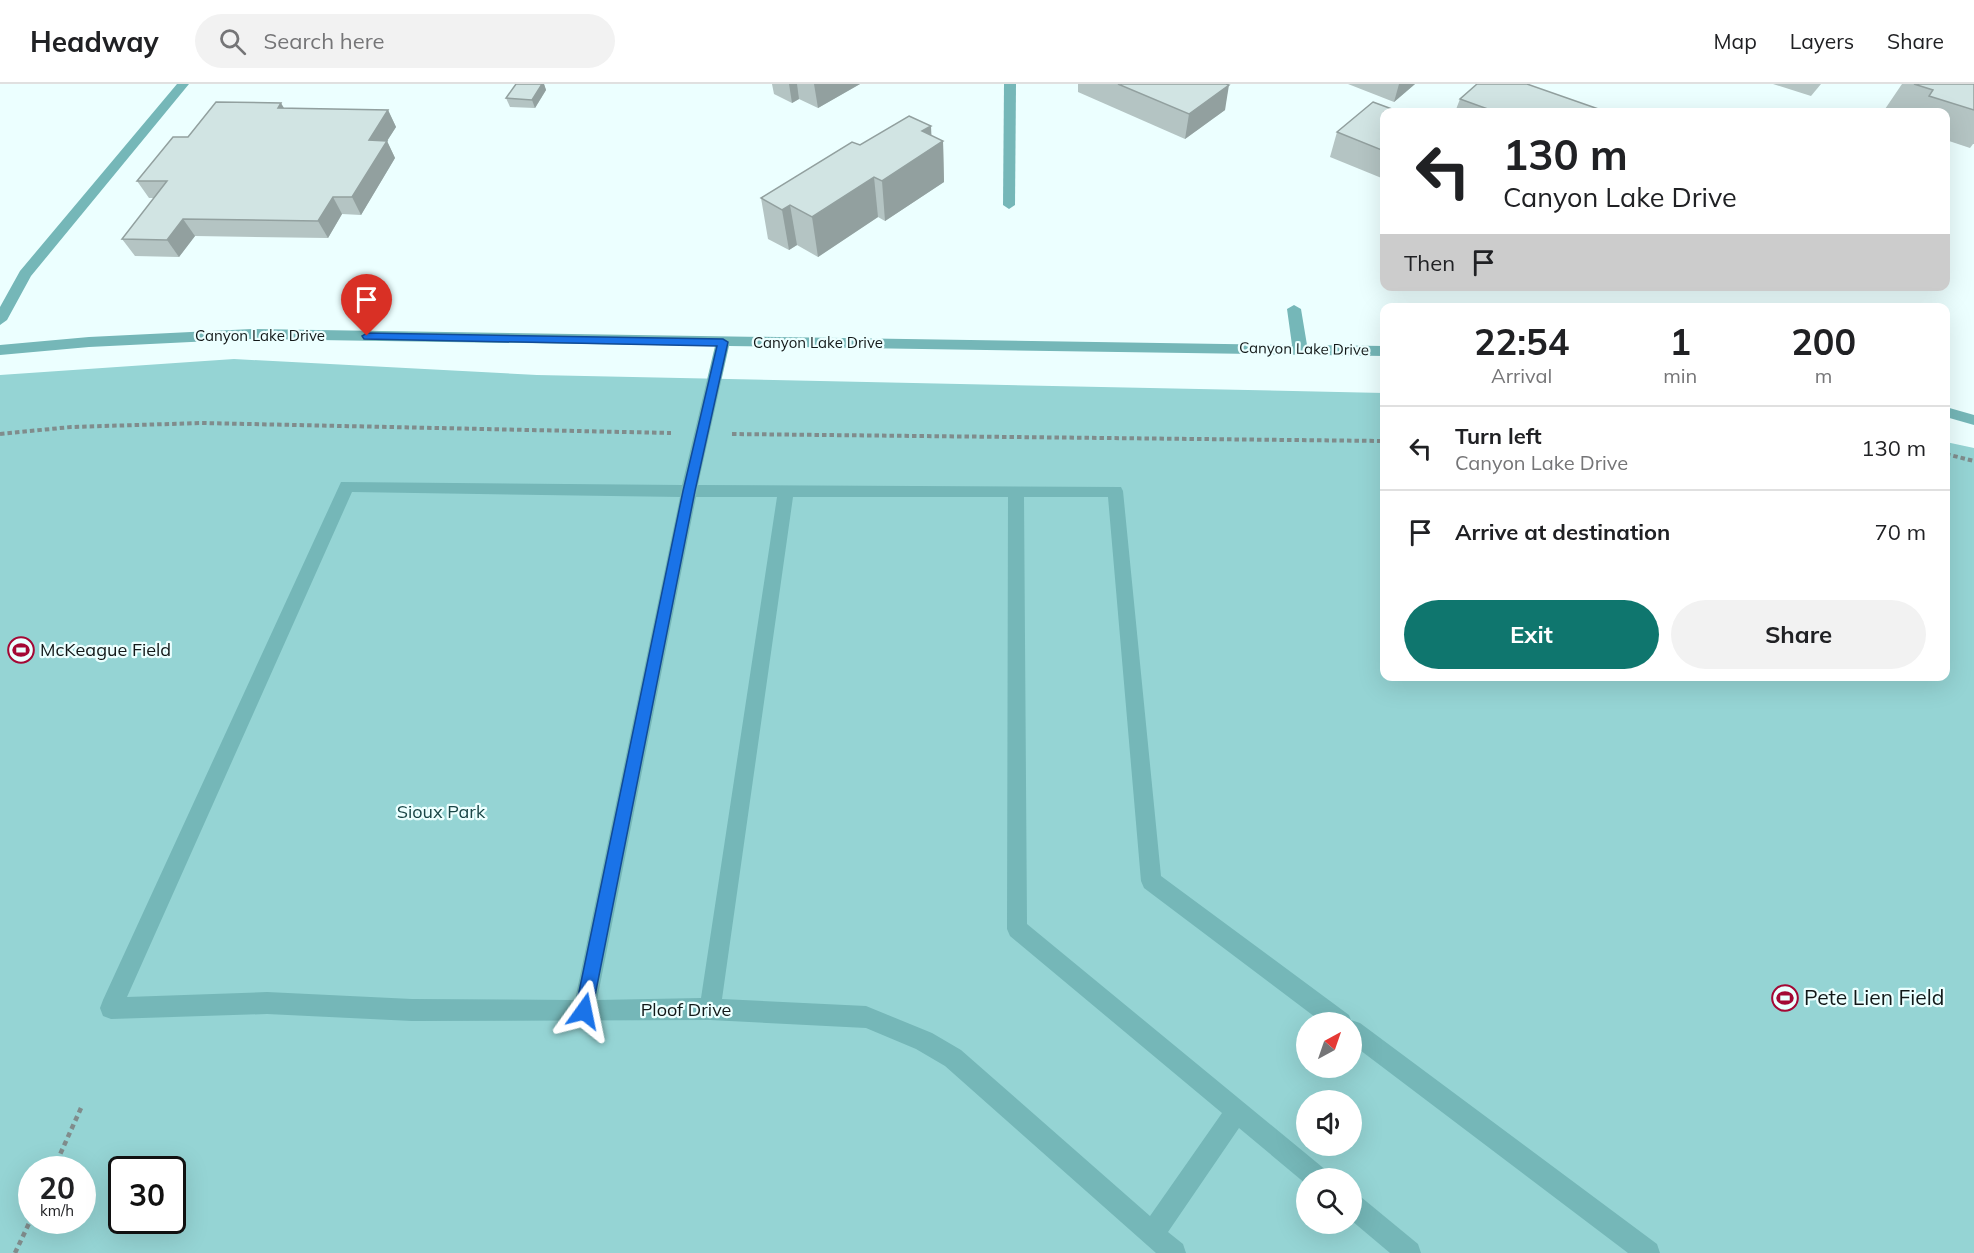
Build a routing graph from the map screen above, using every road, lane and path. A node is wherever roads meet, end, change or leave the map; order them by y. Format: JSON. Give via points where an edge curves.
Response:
{"nodes":[{"id":1,"x":183,"y":84,"type":"edge"},
{"id":2,"x":1010,"y":84,"type":"edge"},
{"id":3,"x":1009,"y":205,"type":"dead end"},
{"id":4,"x":1294,"y":309,"type":"dead end"},
{"id":5,"x":0,"y":320,"type":"edge"},
{"id":6,"x":723,"y":342,"type":"junction"},
{"id":7,"x":1300,"y":349,"type":"junction"},
{"id":8,"x":0,"y":351,"type":"edge"},
{"id":9,"x":1380,"y":351,"type":"edge"},
{"id":10,"x":1950,"y":413,"type":"edge"},
{"id":11,"x":1974,"y":420,"type":"edge"},
{"id":12,"x":1950,"y":455,"type":"edge"},
{"id":13,"x":1974,"y":461,"type":"edge"},
{"id":14,"x":689,"y":491,"type":"junction"},
{"id":15,"x":786,"y":491,"type":"junction"},
{"id":16,"x":1016,"y":491,"type":"junction"},
{"id":17,"x":710,"y":1009,"type":"junction"},
{"id":18,"x":584,"y":1011,"type":"junction"},
{"id":19,"x":1326,"y":1012,"type":"edge"},
{"id":20,"x":1362,"y":1038,"type":"edge"},
{"id":21,"x":81,"y":1108,"type":"dead end"},
{"id":22,"x":1237,"y":1111,"type":"junction"},
{"id":23,"x":59,"y":1156,"type":"edge"},
{"id":24,"x":1306,"y":1168,"type":"edge"},
{"id":25,"x":1362,"y":1214,"type":"edge"},
{"id":26,"x":24,"y":1234,"type":"edge"},
{"id":27,"x":1152,"y":1234,"type":"junction"},
{"id":28,"x":15,"y":1253,"type":"edge"},
{"id":29,"x":1174,"y":1253,"type":"edge"},
{"id":30,"x":1408,"y":1253,"type":"edge"},
{"id":31,"x":1648,"y":1253,"type":"edge"}],
"edges":[{"from":1,"to":5,"type":"street","via":[[25,274]]},
{"from":2,"to":3,"type":"street"},
{"from":4,"to":7,"type":"street"},
{"from":6,"to":7,"type":"street","name":"Canyon Lake Drive"},
{"from":6,"to":8,"type":"street","name":"Canyon Lake Drive","via":[[252,334]]},
{"from":6,"to":14,"type":"street"},
{"from":7,"to":9,"type":"street","name":"Canyon Lake Drive"},
{"from":10,"to":11,"type":"street"},
{"from":12,"to":13,"type":"path"},
{"from":14,"to":15,"type":"street"},
{"from":14,"to":18,"type":"street"},
{"from":14,"to":18,"type":"street","name":"Ploof Drive","via":[[347,486],[111,1008],[267,1004]]},
{"from":15,"to":16,"type":"street"},
{"from":15,"to":17,"type":"street"},
{"from":16,"to":19,"type":"street","via":[[1114,491],[1151,881]]},
{"from":16,"to":22,"type":"street","via":[[1017,929]]},
{"from":17,"to":18,"type":"street","name":"Ploof Drive"},
{"from":17,"to":27,"type":"street","name":"Ploof Drive","via":[[866,1017],[924,1041],[953,1058]]},
{"from":20,"to":31,"type":"street"},
{"from":21,"to":23,"type":"path"},
{"from":22,"to":24,"type":"street"},
{"from":22,"to":27,"type":"street"},
{"from":25,"to":30,"type":"street"},
{"from":26,"to":28,"type":"path"},
{"from":27,"to":29,"type":"street","name":"Ploof Drive"}]}
